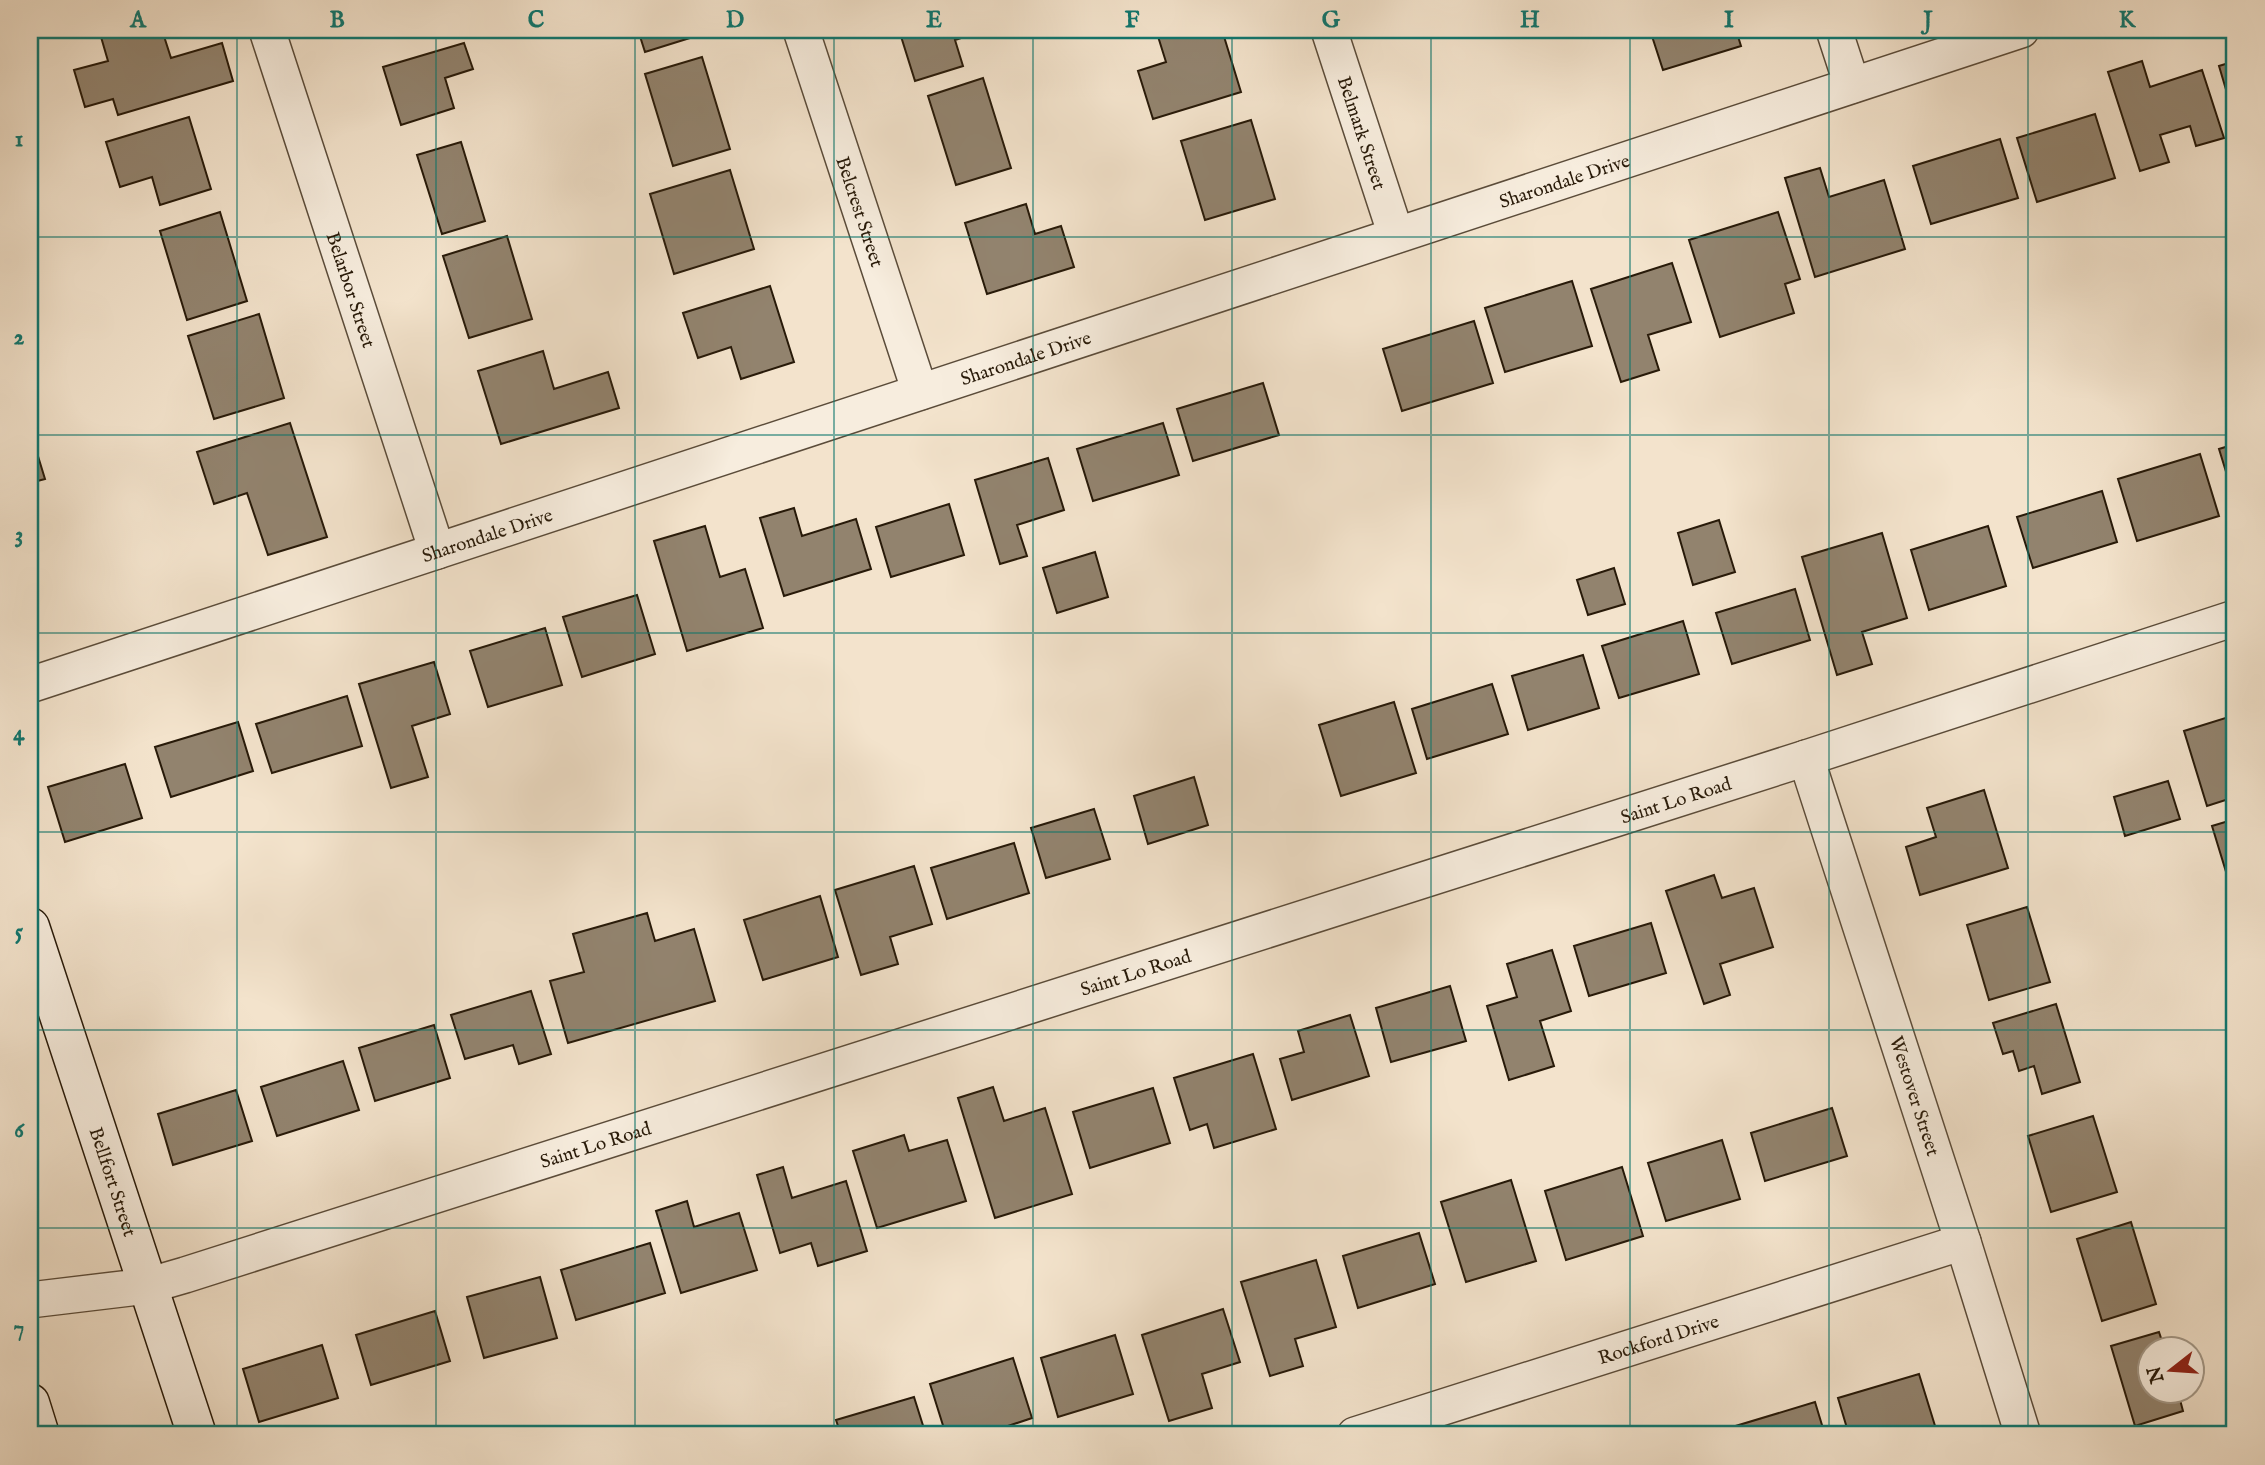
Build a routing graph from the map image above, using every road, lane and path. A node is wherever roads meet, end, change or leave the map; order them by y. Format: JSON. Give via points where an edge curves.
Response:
{"nodes":[{"id":1,"x":267,"y":30,"type":"edge"},
{"id":2,"x":801,"y":30,"type":"edge"},
{"id":3,"x":1329,"y":30,"type":"edge"},
{"id":4,"x":1834,"y":30,"type":"edge"},
{"id":5,"x":2021,"y":30,"type":"edge"},
{"id":6,"x":1852,"y":85,"type":"junction"},
{"id":7,"x":1396,"y":235,"type":"junction"},
{"id":8,"x":920,"y":392,"type":"junction"},
{"id":9,"x":437,"y":551,"type":"junction"},
{"id":10,"x":2235,"y":618,"type":"edge"},
{"id":11,"x":30,"y":685,"type":"edge"},
{"id":12,"x":1806,"y":758,"type":"junction"},
{"id":13,"x":30,"y":928,"type":"edge"},
{"id":14,"x":1963,"y":1242,"type":"junction"},
{"id":15,"x":147,"y":1286,"type":"junction"},
{"id":16,"x":30,"y":1300,"type":"edge"},
{"id":17,"x":30,"y":1403,"type":"edge"},
{"id":18,"x":40,"y":1435,"type":"edge"},
{"id":19,"x":197,"y":1435,"type":"edge"},
{"id":20,"x":1355,"y":1435,"type":"edge"},
{"id":21,"x":2023,"y":1435,"type":"edge"}],
"edges":[{"from":1,"to":9,"type":"street","name":"Belarbor Street"},
{"from":2,"to":8,"type":"street","name":"Belcrest Street"},
{"from":3,"to":7,"type":"street","name":"Belmark Street"},
{"from":4,"to":6,"type":"street"},
{"from":5,"to":6,"type":"street","name":"Sharondale Drive"},
{"from":6,"to":7,"type":"street","name":"Sharondale Drive"},
{"from":7,"to":8,"type":"street","name":"Sharondale Drive"},
{"from":8,"to":9,"type":"street","name":"Sharondale Drive"},
{"from":9,"to":11,"type":"street","name":"Sharondale Drive"},
{"from":10,"to":12,"type":"street","name":"Saint Lo Road"},
{"from":12,"to":14,"type":"street","name":"Westover Street"},
{"from":12,"to":15,"type":"street","name":"Saint Lo Road"},
{"from":13,"to":15,"type":"main road","name":"Bellfort Street"},
{"from":14,"to":20,"type":"street","name":"Rockford Drive"},
{"from":14,"to":21,"type":"street","name":"Westover Street"},
{"from":15,"to":16,"type":"street","name":"Saint Lo Road"},
{"from":15,"to":19,"type":"main road","name":"Bellfort Street"},
{"from":17,"to":18,"type":"main road"}]}
